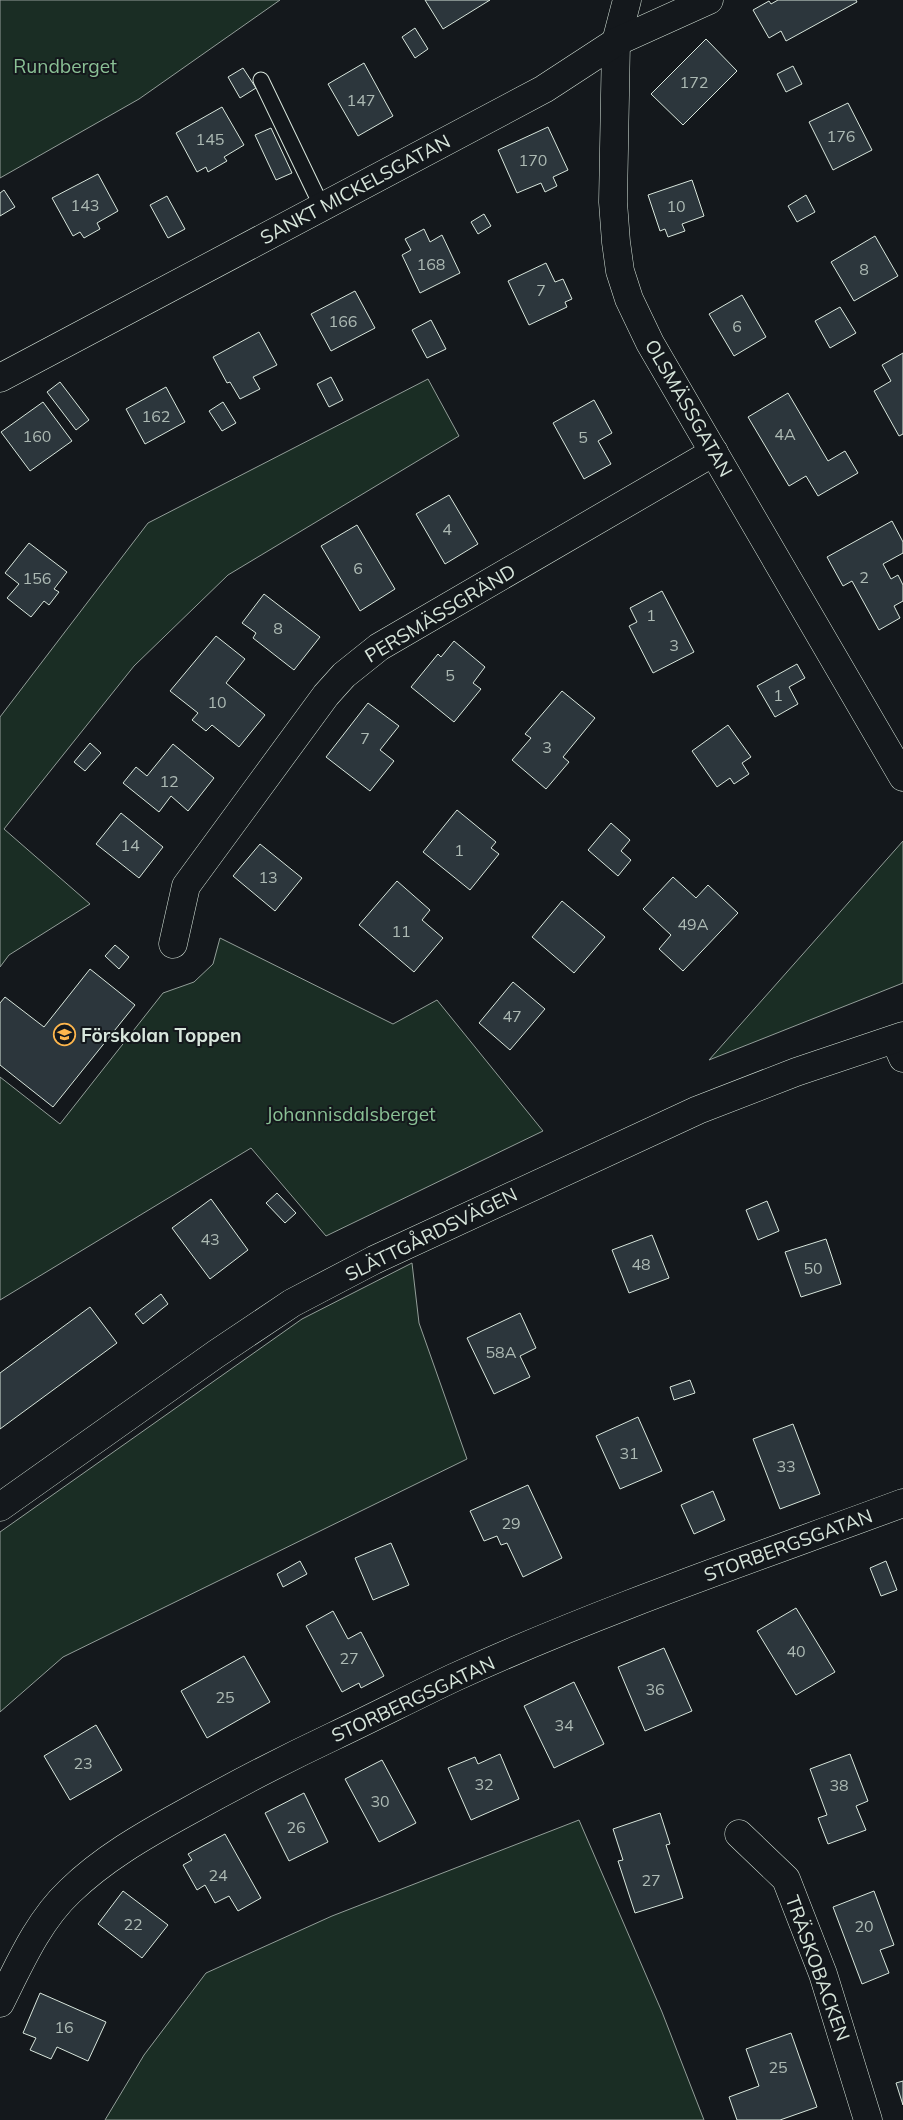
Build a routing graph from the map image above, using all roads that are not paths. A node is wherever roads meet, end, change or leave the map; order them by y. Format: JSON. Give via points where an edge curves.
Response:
{"nodes":[{"id":1,"x":627,"y":0,"type":"edge"},
{"id":2,"x":709,"y":0,"type":"edge"},
{"id":3,"x":616,"y":42,"type":"junction"},
{"id":4,"x":261,"y":80,"type":"dead end"},
{"id":5,"x":322,"y":207,"type":"junction"},
{"id":6,"x":0,"y":378,"type":"edge"},
{"id":7,"x":714,"y":452,"type":"junction"},
{"id":8,"x":903,"y":777,"type":"edge"},
{"id":9,"x":173,"y":944,"type":"dead end"},
{"id":10,"x":900,"y":1045,"type":"edge"},
{"id":11,"x":903,"y":1503,"type":"edge"},
{"id":12,"x":0,"y":1507,"type":"edge"},
{"id":13,"x":740,"y":1834,"type":"dead end"},
{"id":14,"x":0,"y":2003,"type":"edge"},
{"id":15,"x":868,"y":2120,"type":"edge"}],
"edges":[{"from":1,"to":3,"type":"street","name":"OLSMÄSSGATAN"},
{"from":2,"to":3,"type":"street","name":"SANKT MICKELSGATAN"},
{"from":3,"to":5,"type":"street","name":"SANKT MICKELSGATAN","via":[[544,89]]},
{"from":3,"to":7,"type":"street","name":"OLSMÄSSGATAN","via":[[613,202],[620,271],[650,343]]},
{"from":4,"to":5,"type":"lane"},
{"from":5,"to":6,"type":"street","name":"SANKT MICKELSGATAN"},
{"from":7,"to":8,"type":"street","name":"OLSMÄSSGATAN"},
{"from":7,"to":9,"type":"street","name":"PERSMÄSSGRÄND","via":[[360,660],[326,695],[186,886]]},
{"from":10,"to":12,"type":"street","name":"SLÄTTGÅRDSVÄGEN","via":[[796,1072],[698,1110],[374,1260],[292,1303]]},
{"from":11,"to":14,"type":"street","name":"STORBERGSGATAN","via":[[685,1584],[463,1674],[213,1797],[138,1840],[89,1874],[67,1894],[41,1928]]},
{"from":13,"to":15,"type":"street","name":"TRÄSKOBACKEN","via":[[786,1879],[823,1974]]}]}
